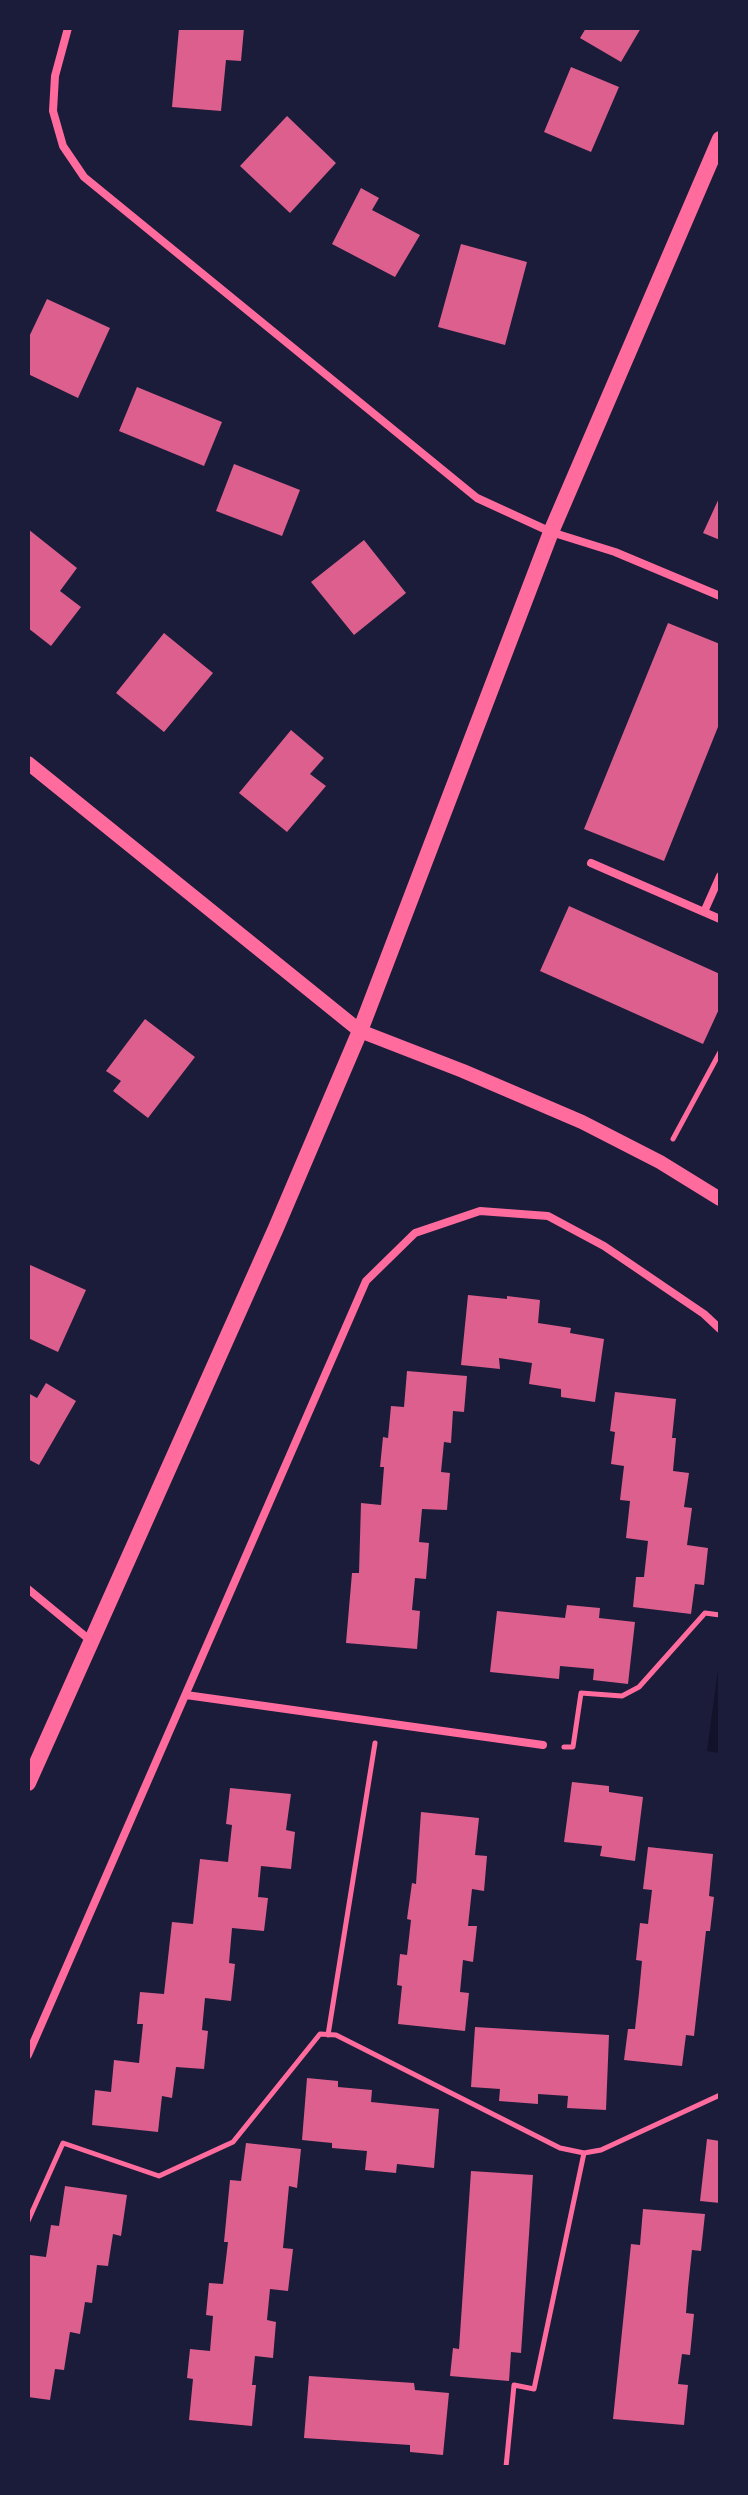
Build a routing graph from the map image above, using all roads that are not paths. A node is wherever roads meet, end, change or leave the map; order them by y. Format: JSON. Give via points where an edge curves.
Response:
{"nodes":[{"id":1,"x":68,"y":28,"type":"edge"},
{"id":2,"x":720,"y":139,"type":"edge"},
{"id":3,"x":551,"y":532,"type":"junction"},
{"id":4,"x":720,"y":596,"type":"edge"},
{"id":5,"x":28,"y":763,"type":"edge"},
{"id":6,"x":591,"y":863,"type":"dead end"},
{"id":7,"x":720,"y":876,"type":"edge"},
{"id":8,"x":704,"y":912,"type":"junction"},
{"id":9,"x":720,"y":919,"type":"edge"},
{"id":10,"x":360,"y":1031,"type":"junction"},
{"id":11,"x":720,"y":1199,"type":"edge"},
{"id":12,"x":720,"y":1329,"type":"edge"},
{"id":13,"x":28,"y":1589,"type":"edge"},
{"id":14,"x":91,"y":1641,"type":"junction"},
{"id":15,"x":186,"y":1695,"type":"junction"},
{"id":16,"x":543,"y":1745,"type":"road end"},
{"id":17,"x":28,"y":1783,"type":"edge"},
{"id":18,"x":28,"y":2055,"type":"edge"}],
"edges":[{"from":1,"to":3,"type":"street","via":[[55,76],[53,111],[63,146],[84,177],[477,498]]},
{"from":2,"to":3,"type":"main road"},
{"from":3,"to":4,"type":"street"},
{"from":3,"to":10,"type":"main road"},
{"from":5,"to":10,"type":"street"},
{"from":6,"to":8,"type":"street"},
{"from":7,"to":8,"type":"street"},
{"from":8,"to":9,"type":"street"},
{"from":10,"to":11,"type":"street","via":[[582,1122]]},
{"from":10,"to":14,"type":"main road"},
{"from":12,"to":15,"type":"street","via":[[604,1246],[548,1216],[480,1211],[415,1233],[366,1281]]},
{"from":13,"to":14,"type":"street"},
{"from":14,"to":17,"type":"main road"},
{"from":15,"to":16,"type":"street"},
{"from":15,"to":18,"type":"street"}]}
